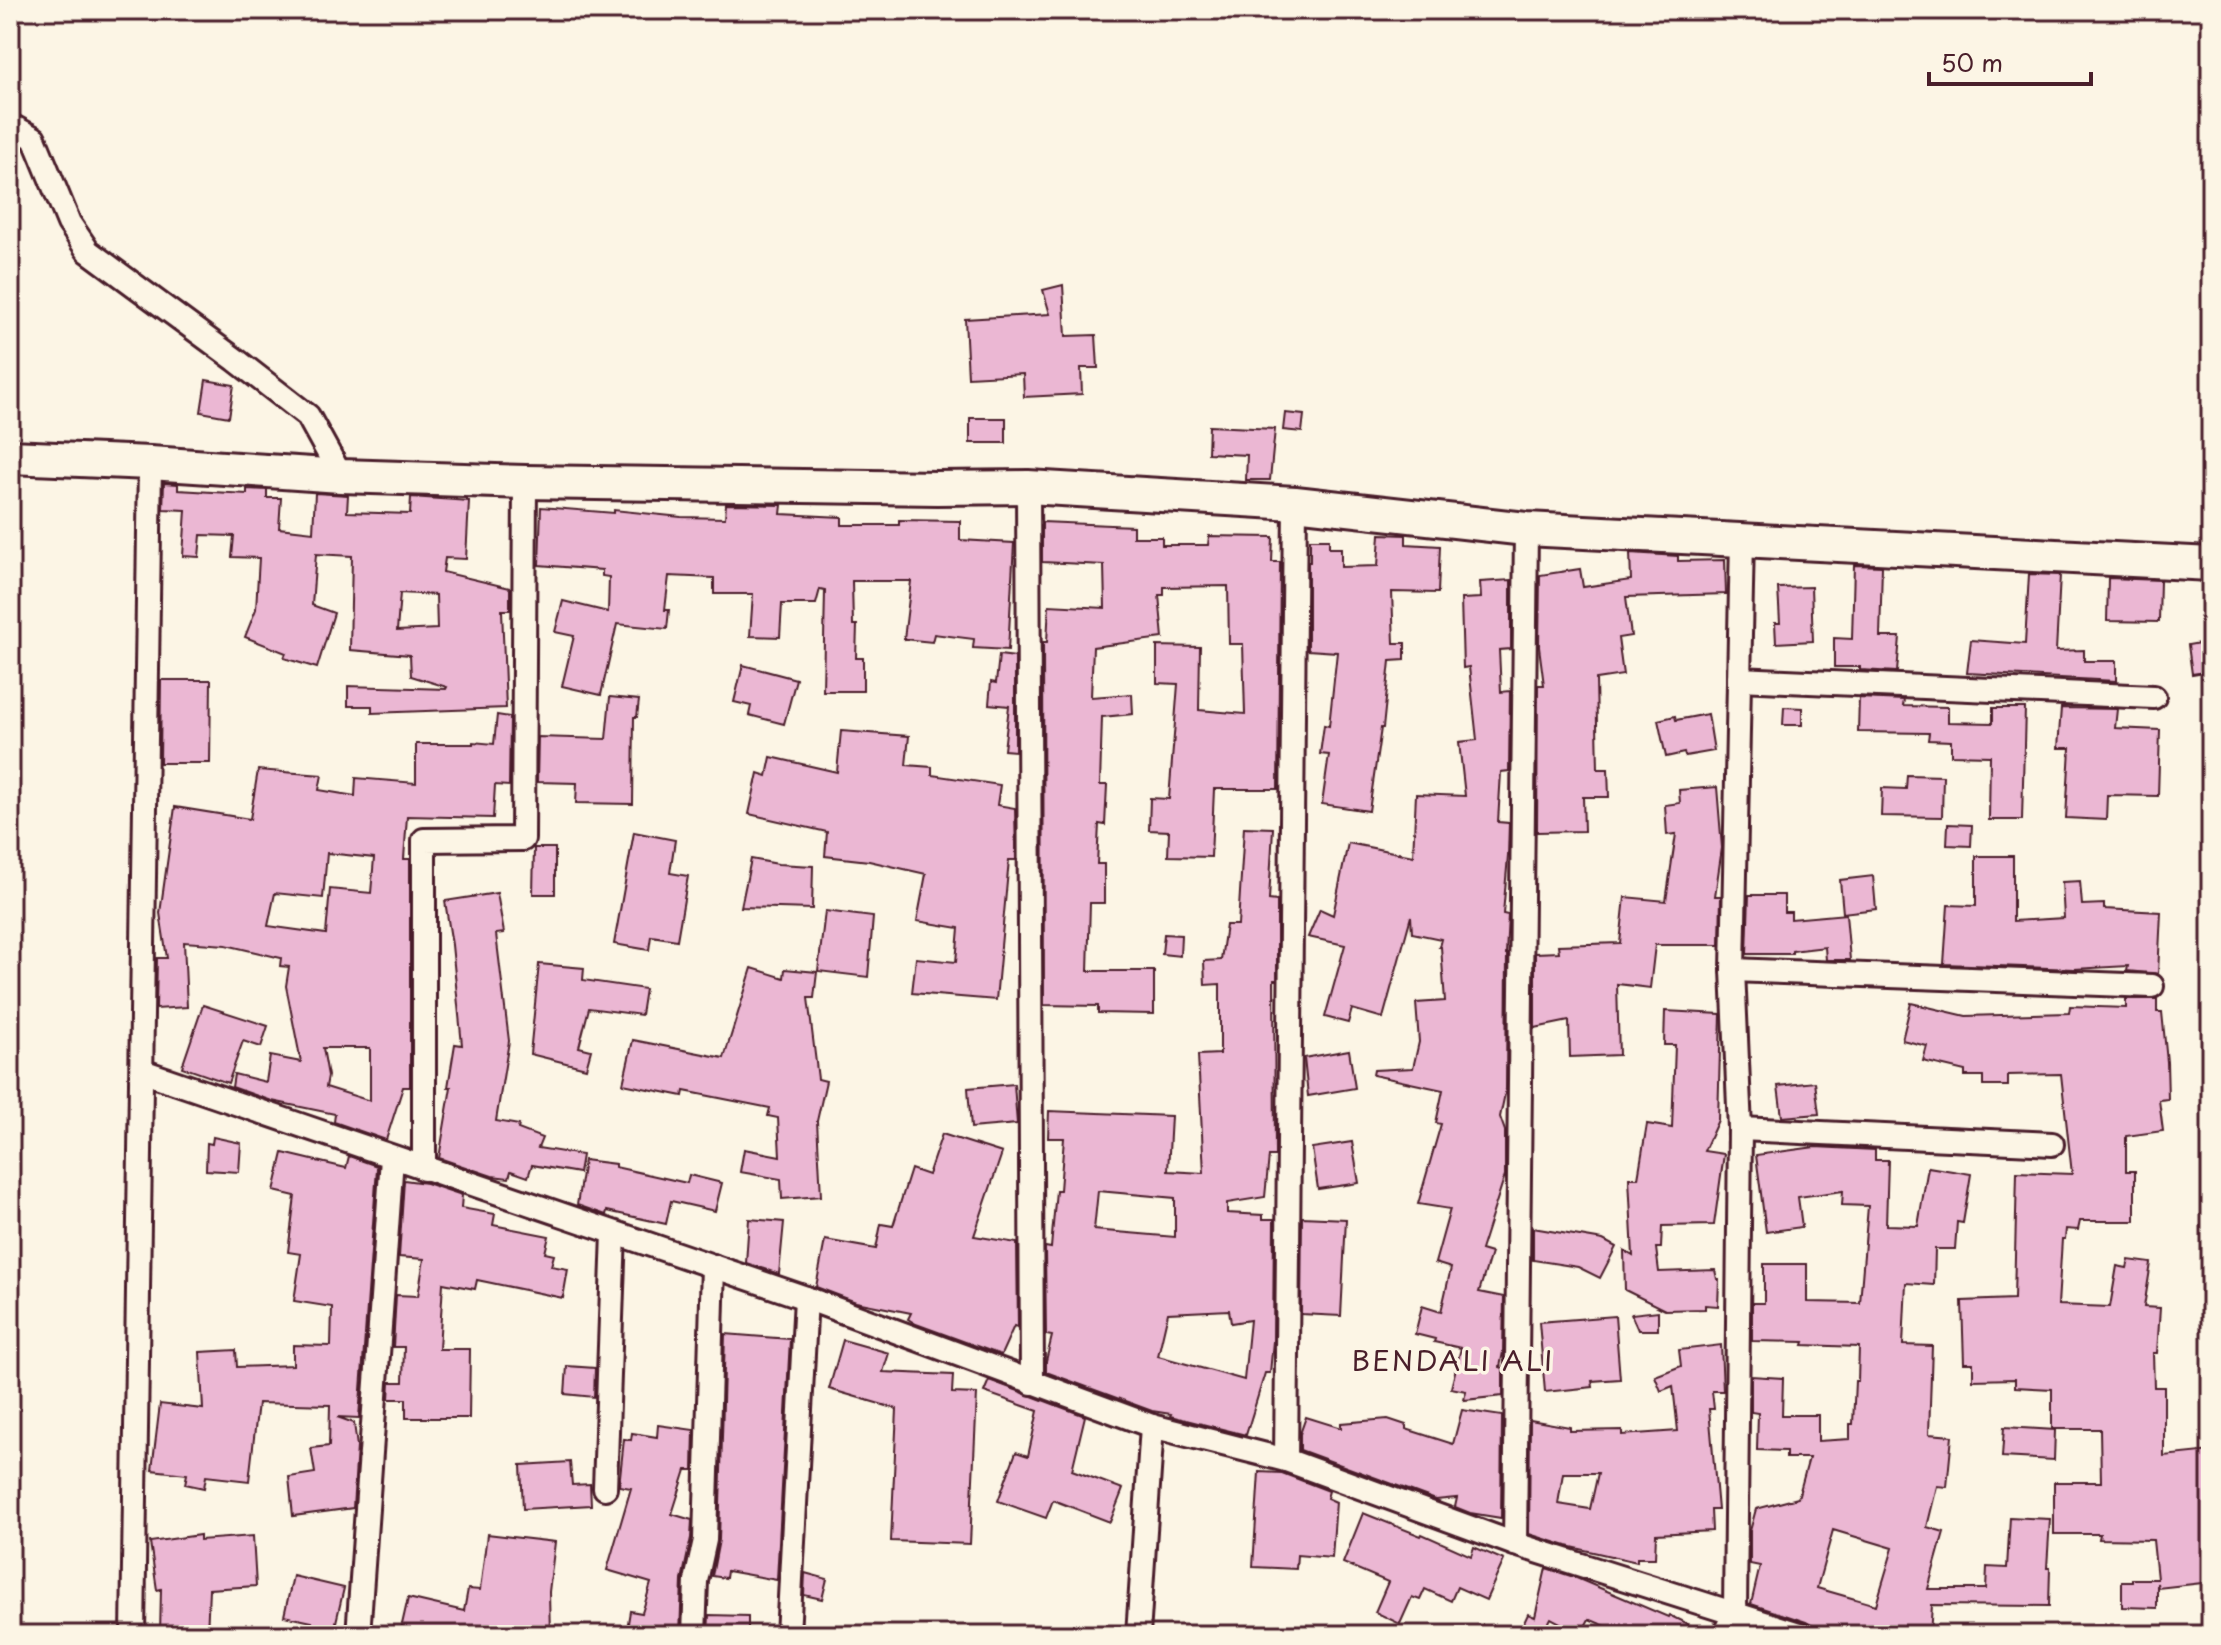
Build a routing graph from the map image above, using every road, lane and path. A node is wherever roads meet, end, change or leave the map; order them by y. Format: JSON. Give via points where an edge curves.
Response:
{"nodes":[{"id":1,"x":10,"y":125,"type":"edge"},
{"id":2,"x":10,"y":457,"type":"edge"},
{"id":3,"x":150,"y":463,"type":"junction"},
{"id":4,"x":341,"y":476,"type":"junction"},
{"id":5,"x":525,"y":482,"type":"junction"},
{"id":6,"x":1028,"y":487,"type":"junction"},
{"id":7,"x":1295,"y":503,"type":"junction"},
{"id":8,"x":1526,"y":529,"type":"junction"},
{"id":9,"x":1742,"y":539,"type":"junction"},
{"id":10,"x":2211,"y":564,"type":"edge"},
{"id":11,"x":1739,"y":679,"type":"junction"},
{"id":12,"x":2154,"y":697,"type":"dead end"},
{"id":13,"x":1733,"y":970,"type":"junction"},
{"id":14,"x":2152,"y":986,"type":"dead end"},
{"id":15,"x":142,"y":1071,"type":"junction"},
{"id":16,"x":1740,"y":1129,"type":"junction"},
{"id":17,"x":2052,"y":1144,"type":"dead end"},
{"id":18,"x":392,"y":1158,"type":"junction"},
{"id":19,"x":424,"y":1169,"type":"junction"},
{"id":20,"x":614,"y":1233,"type":"junction"},
{"id":21,"x":713,"y":1266,"type":"junction"},
{"id":22,"x":806,"y":1298,"type":"junction"},
{"id":23,"x":1032,"y":1383,"type":"junction"},
{"id":24,"x":1152,"y":1426,"type":"junction"},
{"id":25,"x":1286,"y":1460,"type":"junction"},
{"id":26,"x":605,"y":1488,"type":"dead end"},
{"id":27,"x":1515,"y":1544,"type":"junction"},
{"id":28,"x":1735,"y":1612,"type":"junction"},
{"id":29,"x":133,"y":1635,"type":"edge"},
{"id":30,"x":358,"y":1635,"type":"edge"},
{"id":31,"x":694,"y":1635,"type":"edge"},
{"id":32,"x":788,"y":1635,"type":"edge"},
{"id":33,"x":1138,"y":1635,"type":"edge"},
{"id":34,"x":1724,"y":1635,"type":"edge"},
{"id":35,"x":1802,"y":1635,"type":"edge"}],
"edges":[{"from":1,"to":4,"type":"street","via":[[34,138],[69,223],[88,251],[308,416]]},
{"from":2,"to":3,"type":"main road"},
{"from":3,"to":4,"type":"main road"},
{"from":3,"to":15,"type":"street"},
{"from":4,"to":5,"type":"main road"},
{"from":5,"to":6,"type":"main road"},
{"from":5,"to":19,"type":"street","via":[[523,839],[424,840]]},
{"from":6,"to":7,"type":"main road"},
{"from":6,"to":23,"type":"street"},
{"from":7,"to":8,"type":"main road"},
{"from":7,"to":25,"type":"street"},
{"from":8,"to":9,"type":"main road"},
{"from":8,"to":27,"type":"street"},
{"from":9,"to":10,"type":"main road"},
{"from":9,"to":11,"type":"street"},
{"from":11,"to":12,"type":"street"},
{"from":11,"to":13,"type":"street"},
{"from":13,"to":14,"type":"street"},
{"from":13,"to":16,"type":"street"},
{"from":15,"to":18,"type":"street"},
{"from":15,"to":29,"type":"street"},
{"from":16,"to":17,"type":"street"},
{"from":16,"to":28,"type":"street"},
{"from":18,"to":19,"type":"street"},
{"from":18,"to":30,"type":"street"},
{"from":19,"to":20,"type":"street"},
{"from":20,"to":21,"type":"street"},
{"from":20,"to":26,"type":"street"},
{"from":21,"to":22,"type":"street"},
{"from":21,"to":31,"type":"street","via":[[705,1540],[696,1581]]},
{"from":22,"to":23,"type":"street"},
{"from":22,"to":32,"type":"street"},
{"from":23,"to":24,"type":"street"},
{"from":24,"to":25,"type":"street"},
{"from":24,"to":33,"type":"street"},
{"from":25,"to":27,"type":"street"},
{"from":27,"to":28,"type":"street"},
{"from":28,"to":34,"type":"street"},
{"from":28,"to":35,"type":"street"}]}
